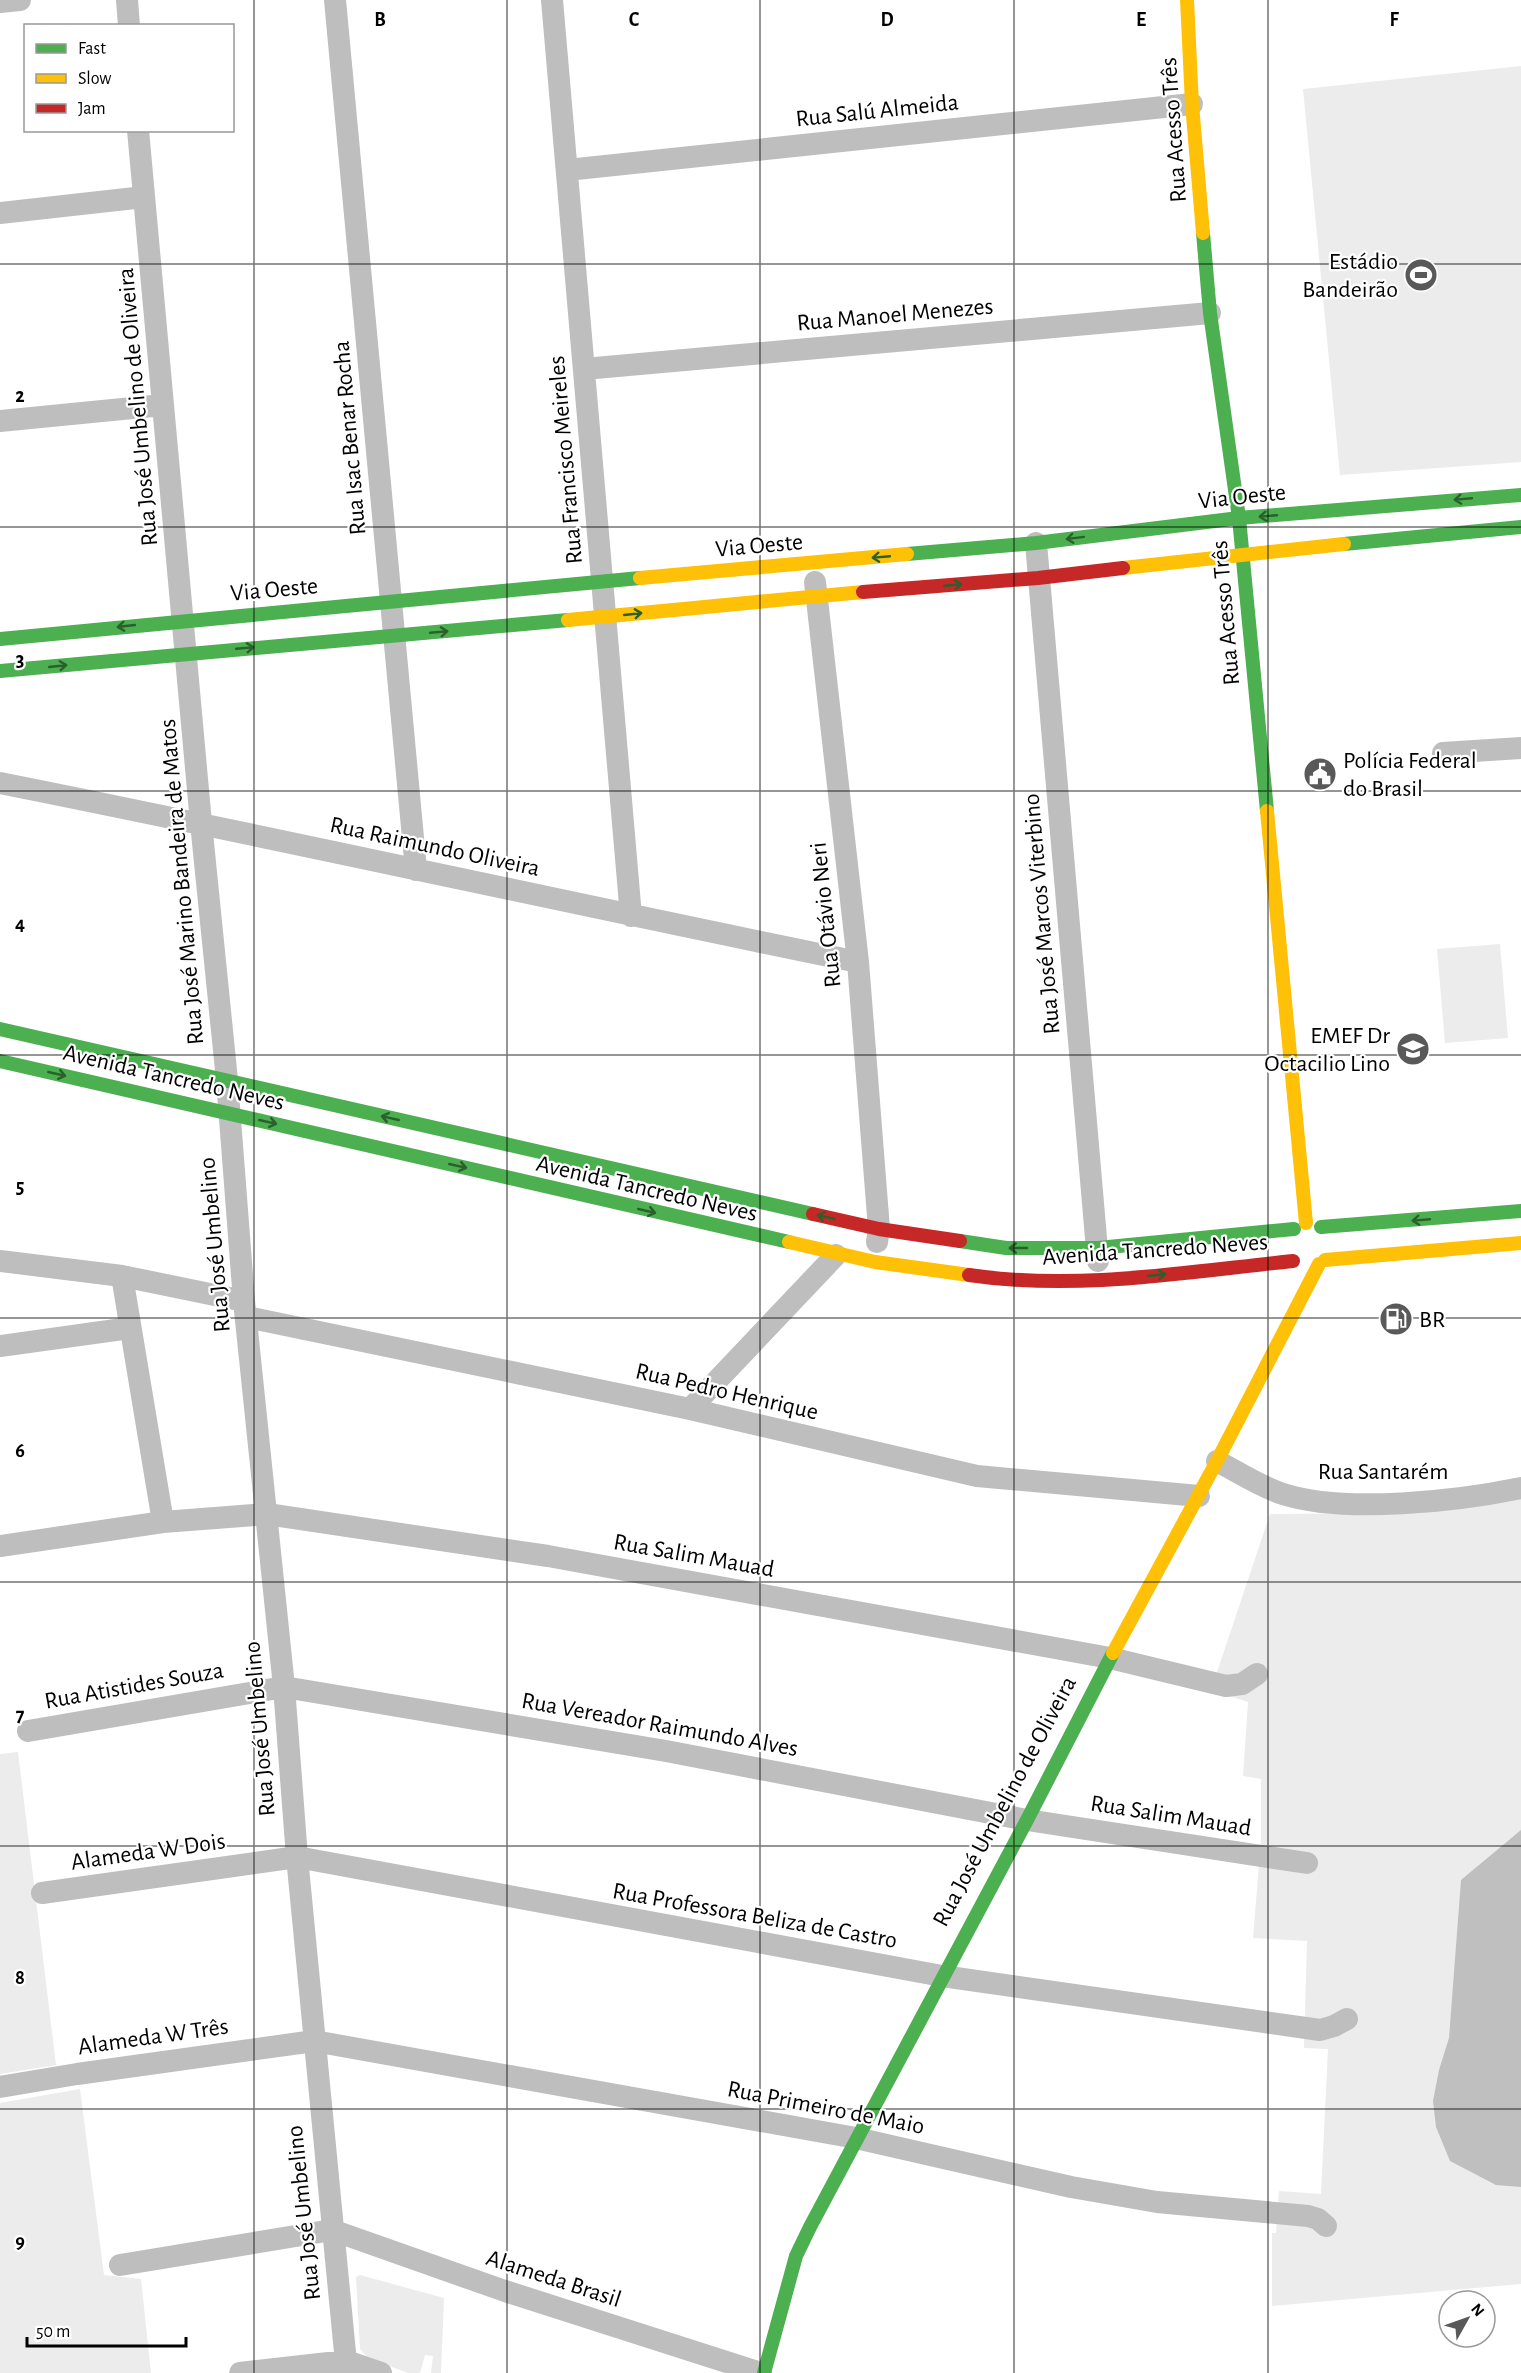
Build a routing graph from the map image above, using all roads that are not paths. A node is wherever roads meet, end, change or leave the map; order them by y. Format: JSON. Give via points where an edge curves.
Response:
{"nodes":[{"id":1,"x":20,"y":0,"type":"edge"},
{"id":2,"x":127,"y":0,"type":"edge"},
{"id":3,"x":335,"y":0,"type":"edge"},
{"id":4,"x":552,"y":0,"type":"edge"},
{"id":5,"x":1187,"y":0,"type":"edge"},
{"id":6,"x":0,"y":2,"type":"edge"},
{"id":7,"x":129,"y":24,"type":"edge"},
{"id":8,"x":1192,"y":104,"type":"junction"},
{"id":9,"x":138,"y":132,"type":"edge"},
{"id":10,"x":567,"y":170,"type":"junction"},
{"id":11,"x":144,"y":197,"type":"junction"},
{"id":12,"x":0,"y":213,"type":"edge"},
{"id":13,"x":1210,"y":313,"type":"junction"},
{"id":14,"x":584,"y":369,"type":"junction"},
{"id":15,"x":163,"y":405,"type":"junction"},
{"id":16,"x":0,"y":421,"type":"edge"},
{"id":17,"x":1521,"y":495,"type":"edge"},
{"id":18,"x":1239,"y":518,"type":"junction"},
{"id":19,"x":1521,"y":527,"type":"edge"},
{"id":20,"x":1036,"y":543,"type":"junction"},
{"id":21,"x":1241,"y":554,"type":"junction"},
{"id":22,"x":813,"y":563,"type":"junction"},
{"id":23,"x":1038,"y":578,"type":"junction"},
{"id":24,"x":602,"y":581,"type":"junction"},
{"id":25,"x":816,"y":596,"type":"junction"},
{"id":26,"x":392,"y":600,"type":"junction"},
{"id":27,"x":605,"y":617,"type":"junction"},
{"id":28,"x":184,"y":620,"type":"junction"},
{"id":29,"x":395,"y":636,"type":"junction"},
{"id":30,"x":0,"y":639,"type":"edge"},
{"id":31,"x":187,"y":653,"type":"junction"},
{"id":32,"x":0,"y":671,"type":"edge"},
{"id":33,"x":188,"y":678,"type":"joint"},
{"id":34,"x":1521,"y":748,"type":"edge"},
{"id":35,"x":1443,"y":753,"type":"dead end"},
{"id":36,"x":0,"y":783,"type":"edge"},
{"id":37,"x":201,"y":823,"type":"junction"},
{"id":38,"x":416,"y":870,"type":"junction"},
{"id":39,"x":631,"y":916,"type":"junction"},
{"id":40,"x":858,"y":962,"type":"junction"},
{"id":41,"x":0,"y":1029,"type":"edge"},
{"id":42,"x":0,"y":1061,"type":"edge"},
{"id":43,"x":227,"y":1080,"type":"junction"},
{"id":44,"x":230,"y":1113,"type":"junction"},
{"id":45,"x":1521,"y":1211,"type":"edge"},
{"id":46,"x":1320,"y":1227,"type":"junction"},
{"id":47,"x":879,"y":1229,"type":"junction"},
{"id":48,"x":1465,"y":1232,"type":"junction"},
{"id":49,"x":1521,"y":1243,"type":"edge"},
{"id":50,"x":1294,"y":1244,"type":"junction"},
{"id":51,"x":1098,"y":1248,"type":"junction"},
{"id":52,"x":836,"y":1255,"type":"junction"},
{"id":53,"x":0,"y":1260,"type":"edge"},
{"id":54,"x":874,"y":1262,"type":"junction"},
{"id":55,"x":1322,"y":1262,"type":"junction"},
{"id":56,"x":122,"y":1276,"type":"junction"},
{"id":57,"x":1099,"y":1281,"type":"junction"},
{"id":58,"x":1298,"y":1303,"type":"junction"},
{"id":59,"x":245,"y":1309,"type":"junction"},
{"id":60,"x":130,"y":1328,"type":"junction"},
{"id":61,"x":0,"y":1346,"type":"edge"},
{"id":62,"x":690,"y":1409,"type":"junction"},
{"id":63,"x":1217,"y":1461,"type":"junction"},
{"id":64,"x":1521,"y":1488,"type":"edge"},
{"id":65,"x":1198,"y":1496,"type":"junction"},
{"id":66,"x":267,"y":1514,"type":"junction"},
{"id":67,"x":164,"y":1522,"type":"junction"},
{"id":68,"x":0,"y":1546,"type":"edge"},
{"id":69,"x":1110,"y":1658,"type":"junction"},
{"id":70,"x":1257,"y":1674,"type":"dead end"},
{"id":71,"x":284,"y":1687,"type":"junction"},
{"id":72,"x":28,"y":1731,"type":"dead end"},
{"id":73,"x":1027,"y":1820,"type":"junction"},
{"id":74,"x":297,"y":1857,"type":"junction"},
{"id":75,"x":1307,"y":1863,"type":"dead end"},
{"id":76,"x":42,"y":1893,"type":"dead end"},
{"id":77,"x":942,"y":1976,"type":"junction"},
{"id":78,"x":1347,"y":2019,"type":"dead end"},
{"id":79,"x":314,"y":2041,"type":"junction"},
{"id":80,"x":0,"y":2087,"type":"edge"},
{"id":81,"x":856,"y":2138,"type":"junction"},
{"id":82,"x":1326,"y":2226,"type":"dead end"},
{"id":83,"x":332,"y":2230,"type":"junction"},
{"id":84,"x":120,"y":2265,"type":"dead end"},
{"id":85,"x":346,"y":2367,"type":"edge"},
{"id":86,"x":240,"y":2373,"type":"edge"},
{"id":87,"x":381,"y":2373,"type":"edge"},
{"id":88,"x":762,"y":2373,"type":"edge"}],
"edges":[{"from":1,"to":6,"type":"street"},
{"from":2,"to":7,"type":"street"},
{"from":3,"to":26,"type":"street","name":"Rua Isac Benar Rocha"},
{"from":4,"to":10,"type":"street","name":"Rua Francisco Meireles"},
{"from":5,"to":8,"type":"street","name":"Rua Acesso Três"},
{"from":8,"to":10,"type":"street","name":"Rua Salú Almeida"},
{"from":8,"to":13,"type":"street","name":"Rua Acesso Três"},
{"from":9,"to":11,"type":"street","name":"Rua José Umbelino de Oliveira"},
{"from":10,"to":14,"type":"street","name":"Rua Francisco Meireles"},
{"from":11,"to":12,"type":"street"},
{"from":11,"to":15,"type":"street","name":"Rua José Umbelino de Oliveira"},
{"from":13,"to":14,"type":"street","name":"Rua Manoel Menezes"},
{"from":13,"to":18,"type":"street","name":"Rua Acesso Três"},
{"from":14,"to":24,"type":"street","name":"Rua Francisco Meireles"},
{"from":15,"to":16,"type":"street"},
{"from":15,"to":28,"type":"street","name":"Rua José Umbelino de Oliveira"},
{"from":17,"to":18,"type":"street","name":"Via Oeste","one_way":true},
{"from":18,"to":20,"type":"street","name":"Via Oeste","one_way":true},
{"from":18,"to":21,"type":"street","name":"Rua Acesso Três"},
{"from":19,"to":21,"type":"street"},
{"from":20,"to":22,"type":"street","name":"Via Oeste","one_way":true},
{"from":20,"to":23,"type":"street","name":"Rua José Marcos Viterbino"},
{"from":21,"to":23,"type":"street"},
{"from":21,"to":50,"type":"street","name":"Rua Acesso Três"},
{"from":22,"to":24,"type":"street","name":"Via Oeste"},
{"from":22,"to":25,"type":"street","name":"Rua Otávio Neri"},
{"from":25,"to":23,"type":"street","one_way":true},
{"from":23,"to":51,"type":"street","name":"Rua José Marcos Viterbino"},
{"from":24,"to":26,"type":"street","name":"Via Oeste"},
{"from":24,"to":27,"type":"street","name":"Rua Francisco Meireles"},
{"from":27,"to":25,"type":"street","one_way":true},
{"from":25,"to":40,"type":"street","name":"Rua Otávio Neri"},
{"from":26,"to":28,"type":"street","name":"Via Oeste"},
{"from":26,"to":29,"type":"street","name":"Rua Isac Benar Rocha"},
{"from":29,"to":27,"type":"street","one_way":true},
{"from":27,"to":39,"type":"street","name":"Rua Francisco Meireles"},
{"from":28,"to":30,"type":"street","name":"Via Oeste","one_way":true},
{"from":28,"to":31,"type":"street","name":"Rua José Umbelino de Oliveira"},
{"from":31,"to":29,"type":"street","one_way":true},
{"from":29,"to":38,"type":"street","name":"Rua Isac Benar Rocha"},
{"from":32,"to":31,"type":"street","one_way":true},
{"from":31,"to":33,"type":"street","name":"Rua José Umbelino de Oliveira"},
{"from":33,"to":37,"type":"street","name":"Rua José Marino Bandeira de Matos"},
{"from":34,"to":35,"type":"street"},
{"from":36,"to":37,"type":"street","name":"Rua Raimundo Oliveira"},
{"from":37,"to":38,"type":"street","name":"Rua Raimundo Oliveira"},
{"from":37,"to":43,"type":"street","name":"Rua José Marino Bandeira de Matos"},
{"from":38,"to":39,"type":"street","name":"Rua Raimundo Oliveira"},
{"from":39,"to":40,"type":"street","name":"Rua Raimundo Oliveira"},
{"from":40,"to":47,"type":"street","name":"Rua Otávio Neri"},
{"from":41,"to":43,"type":"street","name":"Avenida Tancredo Neves"},
{"from":42,"to":44,"type":"street","name":"Avenida Tancredo Neves","one_way":true},
{"from":43,"to":44,"type":"street","name":"Rua José Umbelino"},
{"from":47,"to":43,"type":"street","name":"Avenida Tancredo Neves","one_way":true},
{"from":44,"to":52,"type":"street","name":"Avenida Tancredo Neves","one_way":true},
{"from":44,"to":59,"type":"street","name":"Rua José Umbelino"},
{"from":45,"to":48,"type":"street"},
{"from":48,"to":46,"type":"street","one_way":true},
{"from":46,"to":50,"type":"street"},
{"from":46,"to":55,"type":"street","name":"Rua José Umbelino de Oliveira","via":[[1329,1242]]},
{"from":51,"to":47,"type":"street","name":"Avenida Tancredo Neves","one_way":true,"via":[[1006,1248]]},
{"from":47,"to":54,"type":"street","name":"Rua Otávio Neri"},
{"from":48,"to":49,"type":"street"},
{"from":48,"to":55,"type":"street"},
{"from":50,"to":51,"type":"street","name":"Avenida Tancredo Neves"},
{"from":50,"to":55,"type":"street","via":[[1308,1267]]},
{"from":57,"to":50,"type":"street","name":"Avenida Tancredo Neves","one_way":true},
{"from":50,"to":58,"type":"street","name":"Rua Acesso Três"},
{"from":51,"to":57,"type":"street","name":"Rua José Marcos Viterbino"},
{"from":52,"to":54,"type":"street","name":"Avenida Tancredo Neves"},
{"from":52,"to":62,"type":"street"},
{"from":53,"to":56,"type":"street","name":"Rua Pedro Henrique"},
{"from":54,"to":57,"type":"street","name":"Avenida Tancredo Neves","via":[[1002,1280]]},
{"from":55,"to":58,"type":"street","name":"Rua José Umbelino de Oliveira"},
{"from":56,"to":59,"type":"street","name":"Rua Pedro Henrique"},
{"from":56,"to":60,"type":"street"},
{"from":58,"to":63,"type":"street","name":"Rua José Umbelino de Oliveira"},
{"from":59,"to":62,"type":"street","name":"Rua Pedro Henrique"},
{"from":59,"to":66,"type":"street","name":"Rua José Umbelino"},
{"from":60,"to":61,"type":"street"},
{"from":60,"to":67,"type":"street"},
{"from":62,"to":65,"type":"street","name":"Rua Pedro Henrique","via":[[977,1476]]},
{"from":63,"to":64,"type":"street","name":"Rua Santarém","via":[[1283,1494],[1329,1503],[1392,1503],[1481,1496]]},
{"from":63,"to":65,"type":"street","name":"Rua José Umbelino de Oliveira"},
{"from":65,"to":69,"type":"street","name":"Rua José Umbelino de Oliveira"},
{"from":66,"to":67,"type":"street","name":"Rua Salim Mauad"},
{"from":66,"to":69,"type":"street","name":"Rua Salim Mauad","via":[[548,1556]]},
{"from":66,"to":71,"type":"street","name":"Rua José Umbelino"},
{"from":67,"to":68,"type":"street","name":"Rua Salim Mauad"},
{"from":69,"to":70,"type":"street","name":"Rua Salim Mauad","via":[[1226,1686],[1242,1684]]},
{"from":69,"to":73,"type":"street","name":"Rua José Umbelino de Oliveira"},
{"from":71,"to":72,"type":"street","name":"Rua Atistides Souza"},
{"from":71,"to":73,"type":"street","name":"Rua Vereador Raimundo Alves","via":[[666,1751]]},
{"from":71,"to":74,"type":"street","name":"Rua José Umbelino"},
{"from":73,"to":75,"type":"street","name":"Rua Salim Mauad"},
{"from":73,"to":77,"type":"street","name":"Rua José Umbelino de Oliveira"},
{"from":74,"to":76,"type":"street","name":"Alameda W Dois"},
{"from":74,"to":77,"type":"street","name":"Rua Professora Beliza de Castro"},
{"from":74,"to":79,"type":"street","name":"Rua José Umbelino"},
{"from":77,"to":78,"type":"street","name":"Rua Professora Beliza de Castro","via":[[1320,2030]]},
{"from":77,"to":81,"type":"street","name":"Rua José Umbelino de Oliveira"},
{"from":79,"to":80,"type":"street","name":"Alameda W Três"},
{"from":79,"to":81,"type":"street","name":"Rua Primeiro de Maio"},
{"from":79,"to":83,"type":"street","name":"Rua José Umbelino"},
{"from":81,"to":82,"type":"street","name":"Rua Primeiro de Maio","via":[[1071,2187],[1157,2202],[1308,2216]]},
{"from":81,"to":88,"type":"street","name":"Rua José Umbelino de Oliveira","via":[[796,2256]]},
{"from":83,"to":84,"type":"street"},
{"from":83,"to":85,"type":"street","name":"Rua José Umbelino"},
{"from":83,"to":88,"type":"street","name":"Alameda Brasil","via":[[505,2291]]},
{"from":85,"to":86,"type":"street"},
{"from":85,"to":87,"type":"street"}]}
